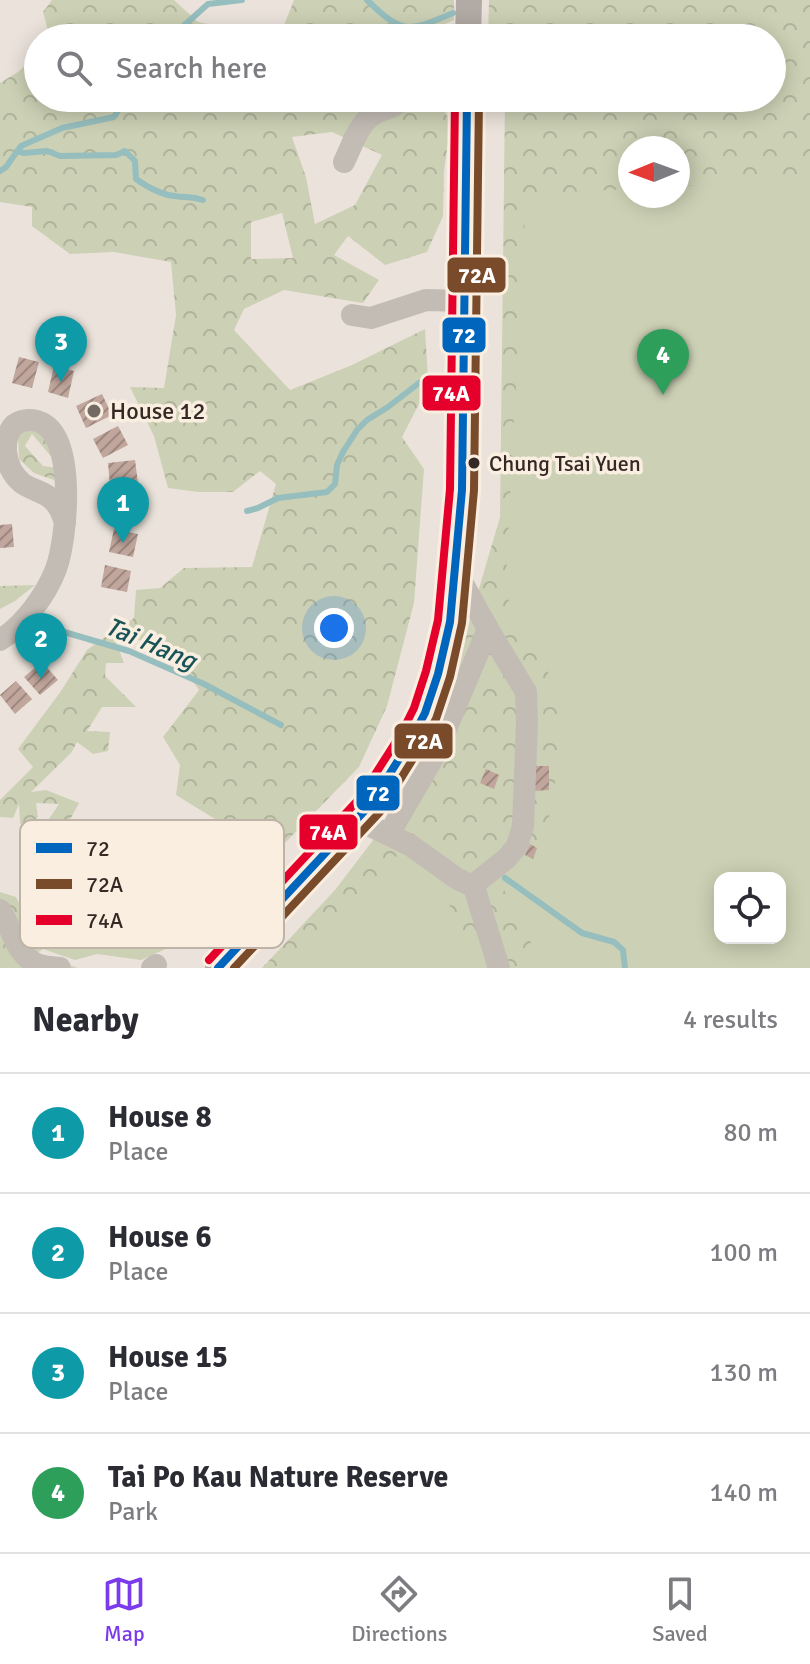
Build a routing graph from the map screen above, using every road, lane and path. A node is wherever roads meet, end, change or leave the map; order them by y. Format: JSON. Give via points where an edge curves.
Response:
{"nodes":[{"id":1,"x":469,"y":0,"type":"edge"},
{"id":2,"x":468,"y":24,"type":"edge"},
{"id":3,"x":380,"y":112,"type":"edge"},
{"id":4,"x":467,"y":112,"type":"edge"},
{"id":5,"x":344,"y":162,"type":"dead end"},
{"id":6,"x":465,"y":301,"type":"junction"},
{"id":7,"x":352,"y":315,"type":"dead end"},
{"id":8,"x":65,"y":523,"type":"dead end"},
{"id":9,"x":456,"y":571,"type":"junction"},
{"id":10,"x":488,"y":629,"type":"junction"},
{"id":11,"x":2,"y":639,"type":"edge"},
{"id":12,"x":358,"y":820,"type":"junction"},
{"id":13,"x":389,"y":834,"type":"junction"},
{"id":14,"x":472,"y":886,"type":"junction"},
{"id":15,"x":284,"y":898,"type":"edge"},
{"id":16,"x":0,"y":910,"type":"edge"},
{"id":17,"x":237,"y":948,"type":"edge"},
{"id":18,"x":60,"y":968,"type":"edge"},
{"id":19,"x":218,"y":968,"type":"edge"},
{"id":20,"x":499,"y":968,"type":"edge"}],
"edges":[{"from":1,"to":2,"type":"main road"},
{"from":3,"to":5,"type":"lane","via":[[358,131]]},
{"from":4,"to":6,"type":"main road"},
{"from":6,"to":7,"type":"lane","via":[[426,300],[371,318]]},
{"from":6,"to":9,"type":"main road"},
{"from":8,"to":11,"type":"lane","via":[[55,571],[23,620]]},
{"from":9,"to":10,"type":"lane"},
{"from":9,"to":12,"type":"main road","via":[[450,622],[425,713],[396,768]]},
{"from":10,"to":13,"type":"lane","via":[[436,753]]},
{"from":10,"to":14,"type":"lane","via":[[526,692],[523,826],[507,858]]},
{"from":12,"to":13,"type":"lane"},
{"from":12,"to":15,"type":"main road"},
{"from":13,"to":14,"type":"lane"},
{"from":14,"to":20,"type":"lane"},
{"from":16,"to":18,"type":"lane","via":[[19,949],[32,962]]},
{"from":17,"to":19,"type":"main road"}]}
